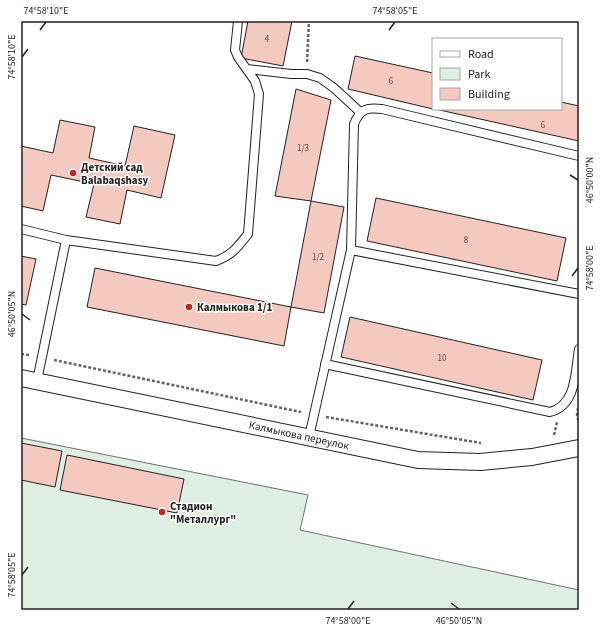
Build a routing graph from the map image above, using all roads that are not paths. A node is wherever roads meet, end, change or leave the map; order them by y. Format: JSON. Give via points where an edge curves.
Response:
{"nodes":[{"id":1,"x":238,"y":21,"type":"edge"},
{"id":2,"x":247,"y":69,"type":"junction"},
{"id":3,"x":360,"y":112,"type":"junction"},
{"id":4,"x":579,"y":156,"type":"edge"},
{"id":5,"x":21,"y":229,"type":"edge"},
{"id":6,"x":66,"y":240,"type":"junction"},
{"id":7,"x":351,"y":250,"type":"junction"},
{"id":8,"x":579,"y":294,"type":"edge"},
{"id":9,"x":579,"y":349,"type":"edge"},
{"id":10,"x":325,"y":364,"type":"junction"},
{"id":11,"x":21,"y":378,"type":"edge"},
{"id":12,"x":37,"y":381,"type":"junction"},
{"id":13,"x":309,"y":438,"type":"junction"},
{"id":14,"x":579,"y":448,"type":"edge"}],
"edges":[{"from":1,"to":2,"type":"lane","via":[[235,50]]},
{"from":2,"to":3,"type":"lane","via":[[307,74],[320,78]]},
{"from":2,"to":6,"type":"lane","via":[[255,81],[259,94],[248,234],[238,248],[228,256],[216,260]]},
{"from":3,"to":4,"type":"lane","via":[[370,108],[382,109]]},
{"from":3,"to":7,"type":"lane","via":[[354,124]]},
{"from":5,"to":6,"type":"lane"},
{"from":6,"to":12,"type":"lane"},
{"from":7,"to":8,"type":"lane"},
{"from":7,"to":10,"type":"lane"},
{"from":9,"to":10,"type":"lane","via":[[567,402],[559,410],[550,412]]},
{"from":10,"to":13,"type":"lane"},
{"from":11,"to":12,"type":"street","name":"Калмыкова переулок"},
{"from":12,"to":13,"type":"street","name":"Калмыкова переулок"},
{"from":13,"to":14,"type":"street","name":"Калмыкова переулок","via":[[418,460],[480,462],[532,457]]}]}
